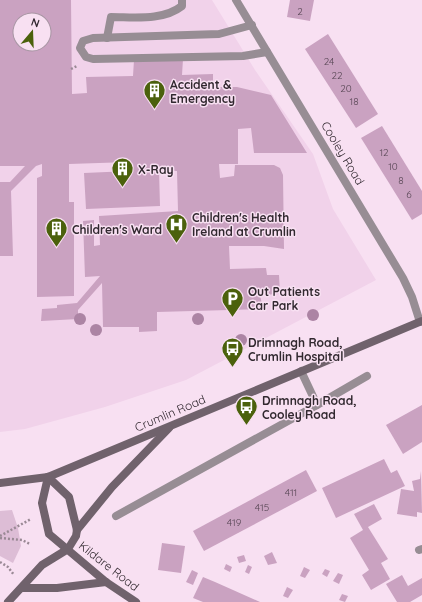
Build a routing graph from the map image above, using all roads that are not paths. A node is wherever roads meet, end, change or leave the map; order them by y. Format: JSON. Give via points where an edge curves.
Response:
{"nodes":[{"id":1,"x":182,"y":0,"type":"edge"},
{"id":2,"x":236,"y":0,"type":"edge"},
{"id":3,"x":252,"y":25,"type":"junction"},
{"id":4,"x":107,"y":38,"type":"junction"},
{"id":5,"x":267,"y":52,"type":"junction"},
{"id":6,"x":421,"y":322,"type":"edge"},
{"id":7,"x":301,"y":371,"type":"junction"},
{"id":8,"x":367,"y":376,"type":"dead end"},
{"id":9,"x":317,"y":405,"type":"junction"},
{"id":10,"x":170,"y":426,"type":"junction"},
{"id":11,"x":48,"y":477,"type":"junction"},
{"id":12,"x":0,"y":483,"type":"edge"},
{"id":13,"x":116,"y":516,"type":"dead end"},
{"id":14,"x":77,"y":530,"type":"junction"},
{"id":15,"x":68,"y":549,"type":"junction"},
{"id":16,"x":106,"y":582,"type":"junction"},
{"id":17,"x":22,"y":588,"type":"junction"},
{"id":18,"x":8,"y":602,"type":"edge"},
{"id":19,"x":136,"y":602,"type":"edge"}],
"edges":[{"from":1,"to":4,"type":"street","via":[[182,6],[173,13],[148,17],[110,18]]},
{"from":2,"to":3,"type":"street","name":"Cooley Road"},
{"from":3,"to":4,"type":"street","via":[[219,34]]},
{"from":3,"to":5,"type":"street","name":"Cooley Road"},
{"from":4,"to":5,"type":"street","via":[[83,41],[80,48],[83,55],[93,59],[175,59],[243,56]]},
{"from":5,"to":6,"type":"street","name":"Cooley Road","via":[[403,278]]},
{"from":6,"to":7,"type":"main road","name":"Crumlin Road"},
{"from":7,"to":9,"type":"street"},
{"from":7,"to":10,"type":"main road","name":"Crumlin Road"},
{"from":8,"to":9,"type":"street"},
{"from":9,"to":13,"type":"street"},
{"from":10,"to":11,"type":"main road","name":"Crumlin Road"},
{"from":10,"to":14,"type":"main road","via":[[112,487]]},
{"from":11,"to":12,"type":"main road","name":"Crumlin Road"},
{"from":11,"to":14,"type":"main road","via":[[69,497]]},
{"from":11,"to":15,"type":"main road","name":"Kildare Road","via":[[42,503],[49,534]]},
{"from":14,"to":15,"type":"main road"},
{"from":15,"to":16,"type":"main road","name":"Kildare Road"},
{"from":15,"to":17,"type":"main road","via":[[42,565]]},
{"from":16,"to":17,"type":"main road","via":[[57,588]]},
{"from":16,"to":19,"type":"main road","name":"Kildare Road"},
{"from":17,"to":18,"type":"main road"}]}
